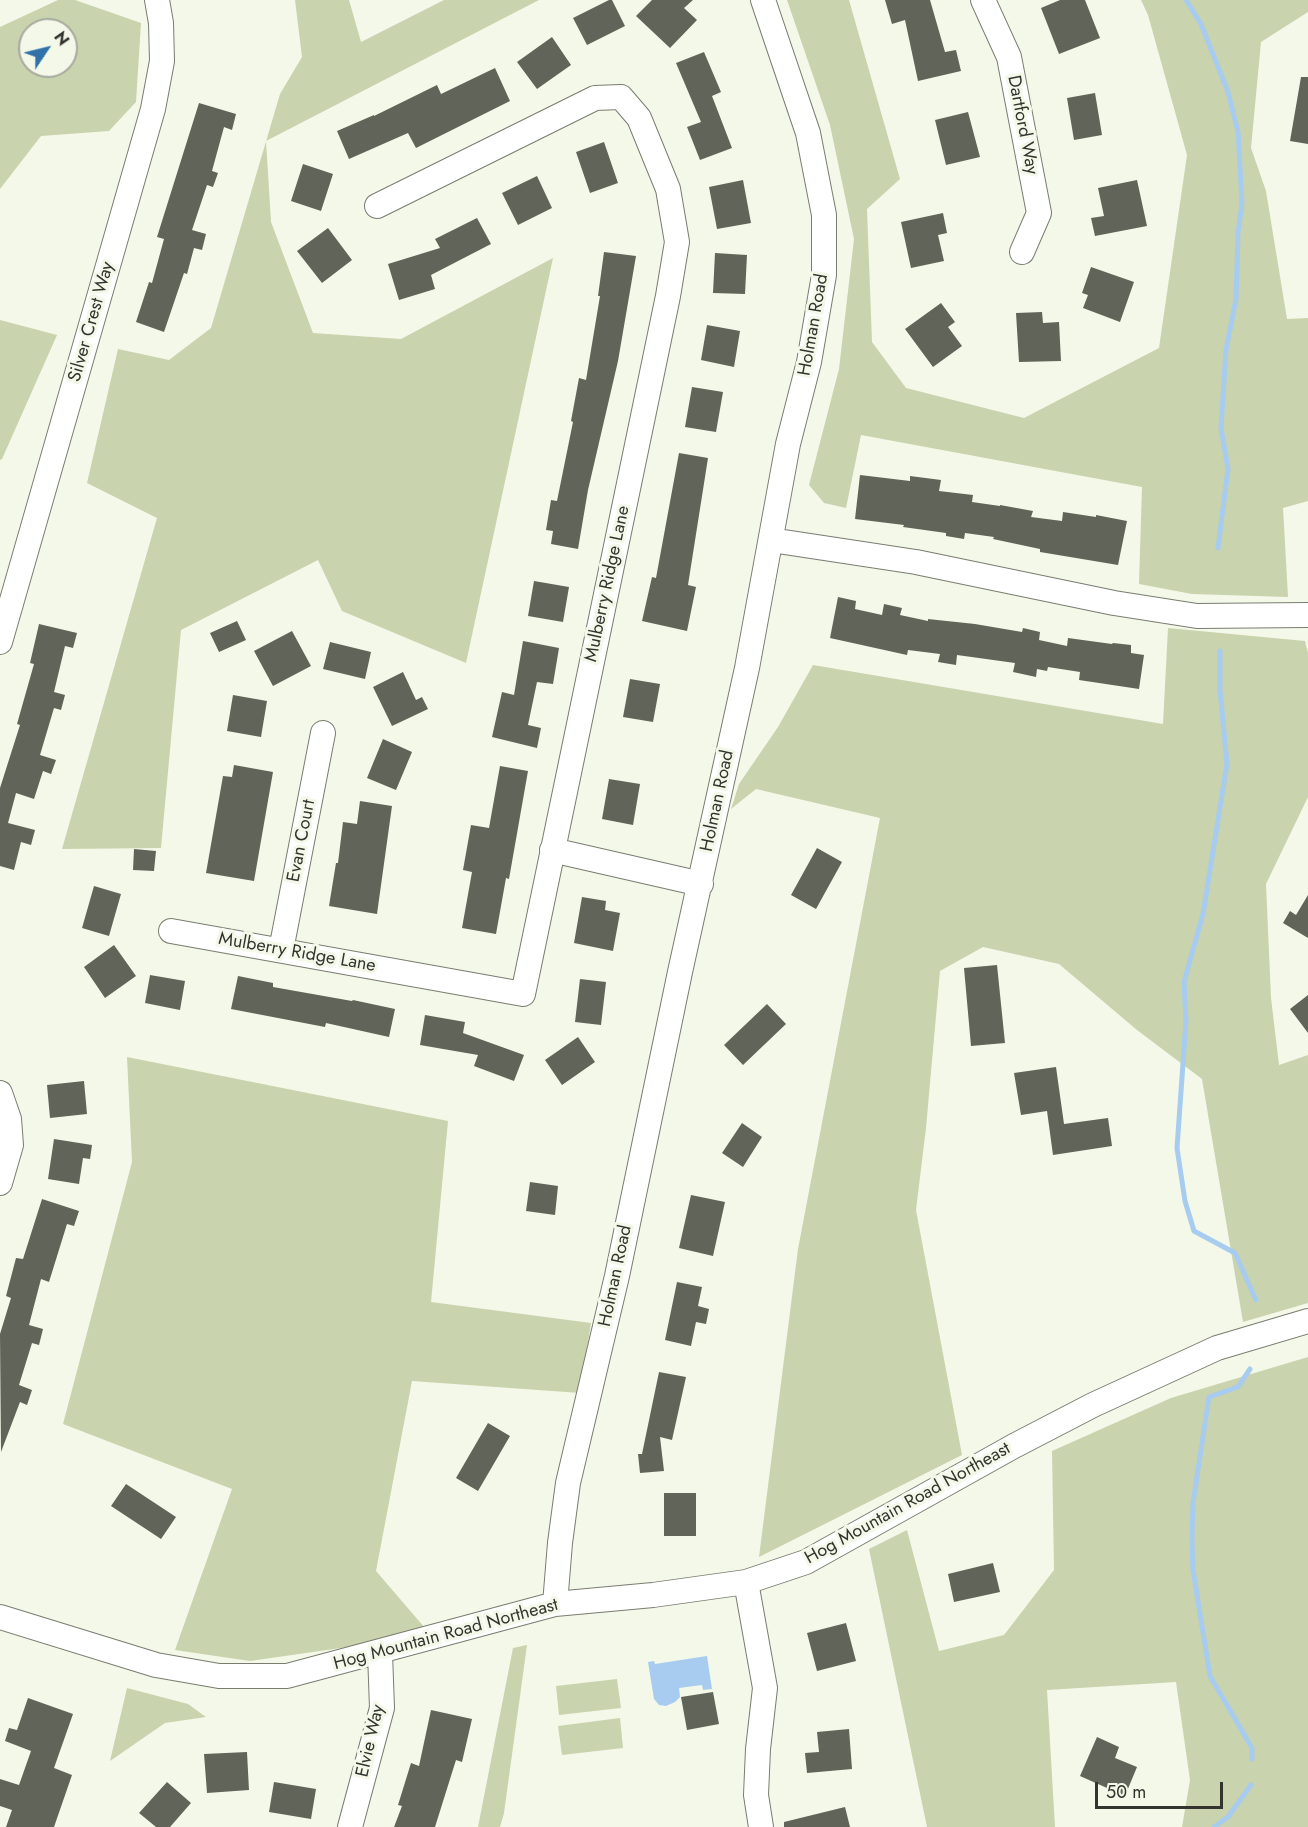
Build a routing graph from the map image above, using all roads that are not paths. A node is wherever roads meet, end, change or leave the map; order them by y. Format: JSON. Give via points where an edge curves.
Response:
{"nodes":[{"id":1,"x":157,"y":0,"type":"edge"},
{"id":2,"x":763,"y":0,"type":"edge"},
{"id":3,"x":982,"y":0,"type":"edge"},
{"id":4,"x":377,"y":206,"type":"dead end"},
{"id":5,"x":1022,"y":252,"type":"dead end"},
{"id":6,"x":771,"y":540,"type":"junction"},
{"id":7,"x":1308,"y":615,"type":"edge"},
{"id":8,"x":0,"y":642,"type":"edge"},
{"id":9,"x":323,"y":733,"type":"dead end"},
{"id":10,"x":552,"y":850,"type":"junction"},
{"id":11,"x":700,"y":884,"type":"junction"},
{"id":12,"x":171,"y":931,"type":"dead end"},
{"id":13,"x":281,"y":950,"type":"junction"},
{"id":14,"x":0,"y":1093,"type":"edge"},
{"id":15,"x":0,"y":1183,"type":"edge"},
{"id":16,"x":1308,"y":1321,"type":"edge"},
{"id":17,"x":746,"y":1582,"type":"junction"},
{"id":18,"x":555,"y":1604,"type":"junction"},
{"id":19,"x":1,"y":1622,"type":"edge"},
{"id":20,"x":380,"y":1653,"type":"junction"},
{"id":21,"x":350,"y":1827,"type":"edge"},
{"id":22,"x":761,"y":1827,"type":"edge"}],
"edges":[{"from":1,"to":8,"type":"street","name":"Silver Crest Way","via":[[162,61],[153,109]]},
{"from":2,"to":6,"type":"street","name":"Holman Road","via":[[808,133],[824,215],[824,275]]},
{"from":3,"to":5,"type":"street","name":"Dartford Way","via":[[1009,57],[1039,213]]},
{"from":4,"to":10,"type":"street","name":"Mulberry Ridge Lane","via":[[595,98],[621,97],[639,118],[668,189],[677,242],[668,296]]},
{"from":6,"to":7,"type":"street","via":[[916,562],[1197,616]]},
{"from":6,"to":11,"type":"street","name":"Holman Road"},
{"from":9,"to":13,"type":"street","name":"Evan Court"},
{"from":10,"to":11,"type":"street"},
{"from":10,"to":13,"type":"street","name":"Mulberry Ridge Lane","via":[[523,994]]},
{"from":11,"to":18,"type":"street","name":"Holman Road","via":[[617,1276],[568,1483]]},
{"from":12,"to":13,"type":"street","name":"Mulberry Ridge Lane"},
{"from":14,"to":15,"type":"street","via":[[9,1119],[11,1145]]},
{"from":16,"to":17,"type":"street","name":"Hog Mountain Road Northeast","via":[[1217,1348],[1093,1405],[806,1562]]},
{"from":17,"to":18,"type":"street","name":"Hog Mountain Road Northeast"},
{"from":17,"to":22,"type":"street","via":[[765,1688],[756,1794]]},
{"from":18,"to":20,"type":"street","name":"Hog Mountain Road Northeast"},
{"from":19,"to":20,"type":"street","name":"Hog Mountain Road Northeast","via":[[156,1665],[219,1676],[287,1676]]},
{"from":20,"to":21,"type":"street","name":"Elvie Way","via":[[382,1708]]}]}
